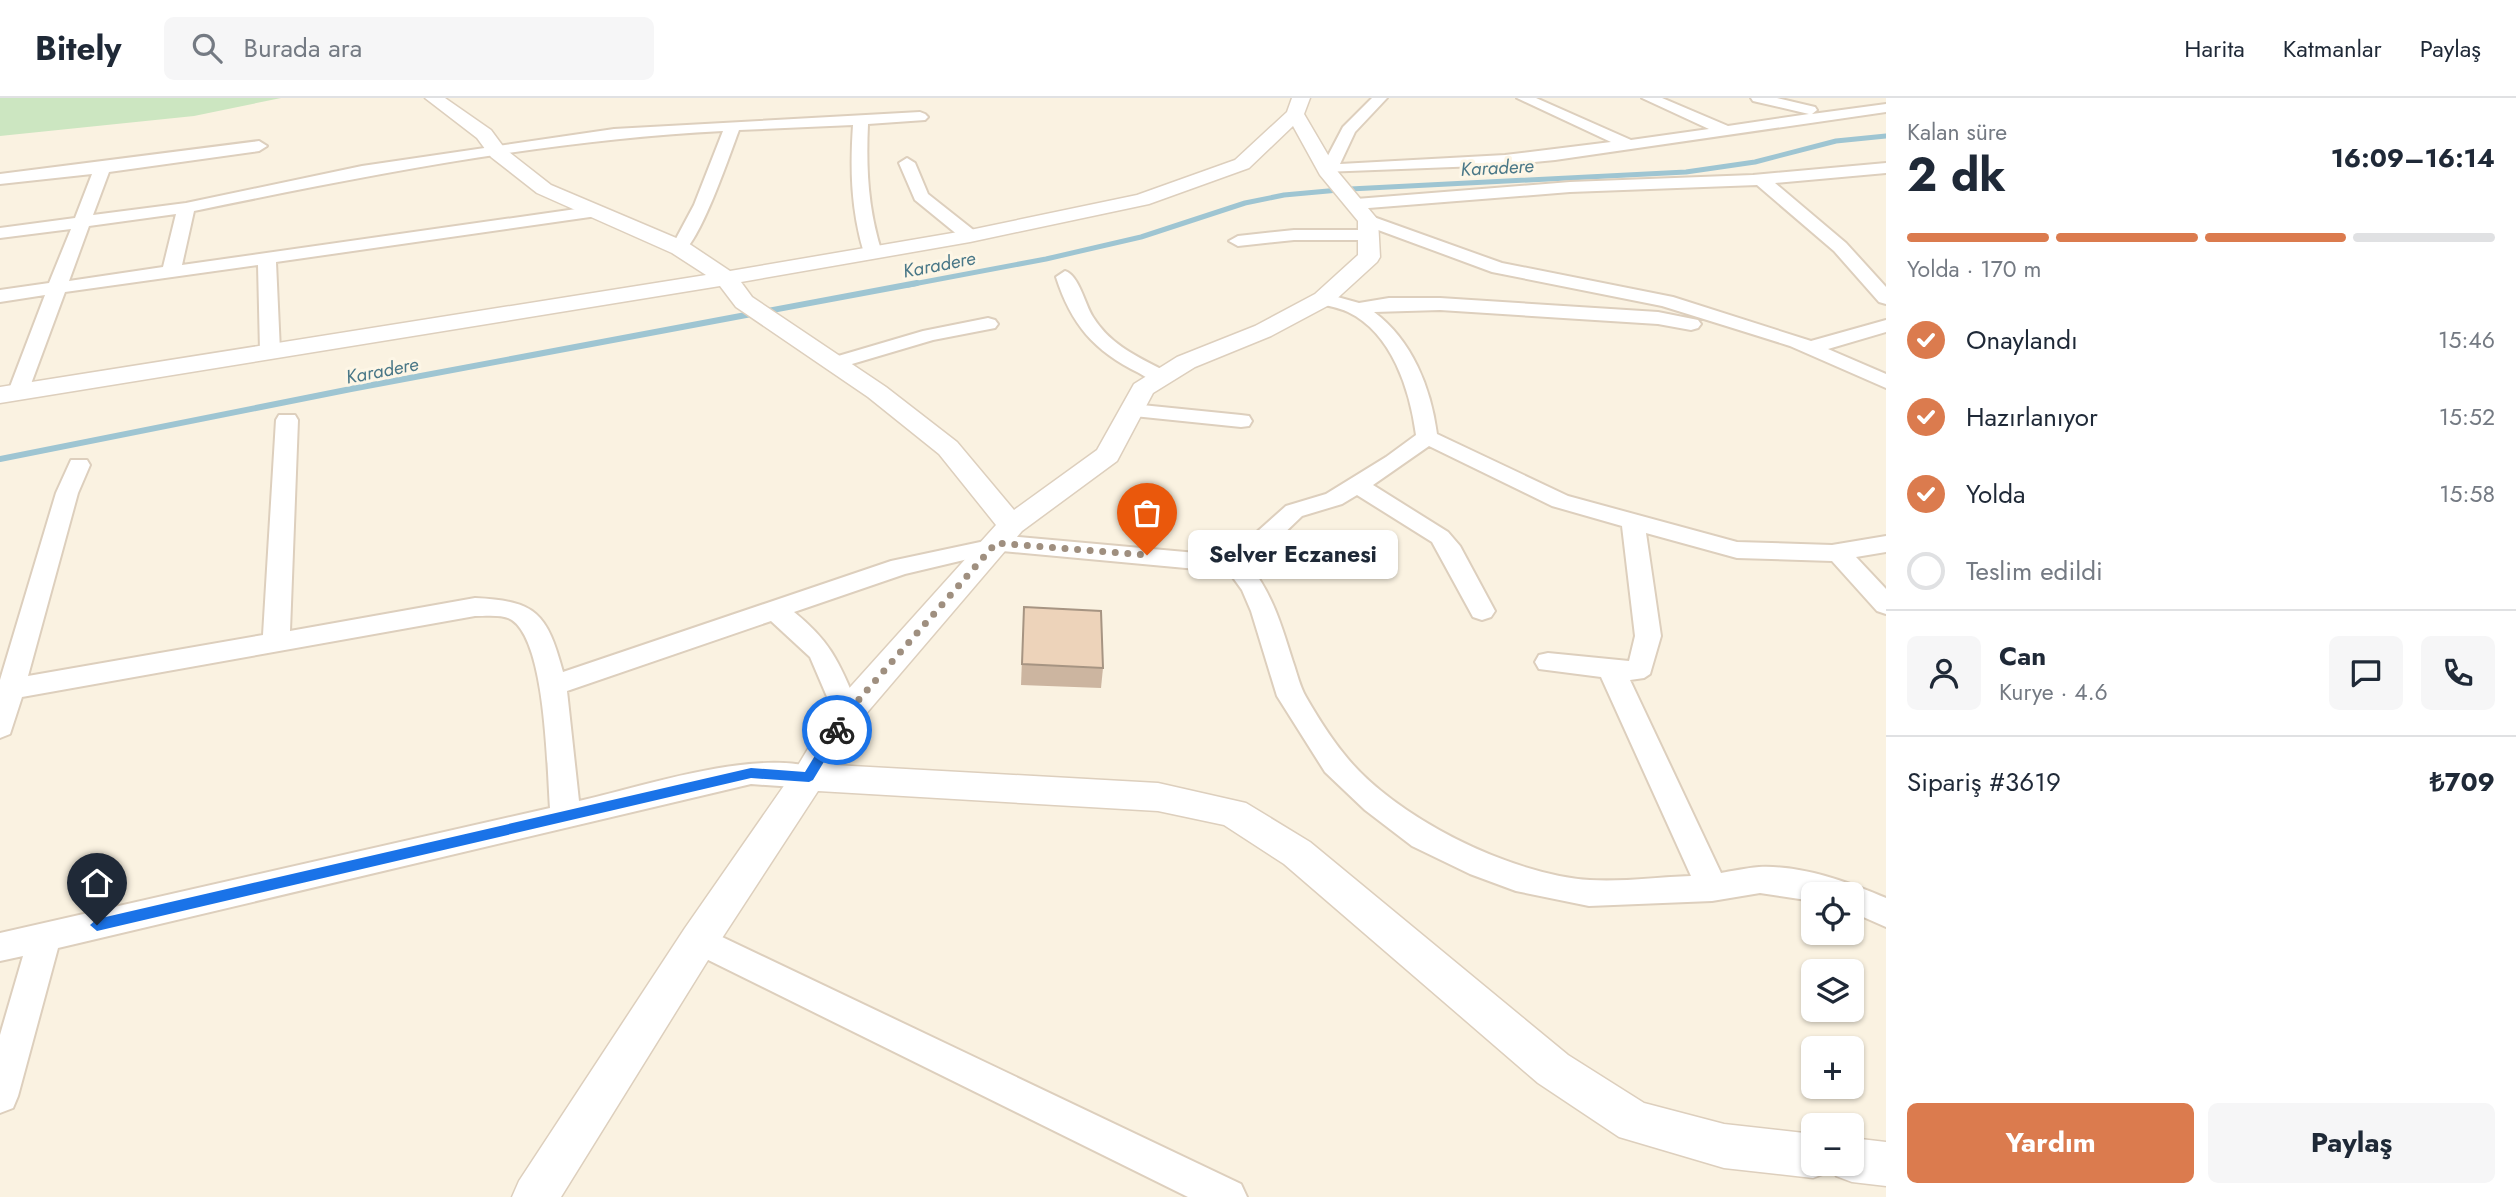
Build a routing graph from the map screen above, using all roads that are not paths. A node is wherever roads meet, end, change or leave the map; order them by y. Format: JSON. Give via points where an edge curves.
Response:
{"nodes":[{"id":1,"x":434,"y":98,"type":"edge"},
{"id":2,"x":1380,"y":98,"type":"edge"},
{"id":3,"x":1524,"y":98,"type":"edge"},
{"id":4,"x":1649,"y":98,"type":"edge"},
{"id":5,"x":1758,"y":98,"type":"edge"},
{"id":6,"x":1794,"y":98,"type":"edge"},
{"id":7,"x":1298,"y":106,"type":"edge"},
{"id":8,"x":1886,"y":108,"type":"edge"},
{"id":9,"x":1814,"y":113,"type":"junction"},
{"id":10,"x":920,"y":117,"type":"dead end"},
{"id":11,"x":861,"y":120,"type":"junction"},
{"id":12,"x":733,"y":126,"type":"junction"},
{"id":13,"x":1728,"y":131,"type":"junction"},
{"id":14,"x":1629,"y":144,"type":"junction"},
{"id":15,"x":259,"y":146,"type":"dead end"},
{"id":16,"x":498,"y":153,"type":"junction"},
{"id":17,"x":907,"y":163,"type":"dead end"},
{"id":18,"x":102,"y":168,"type":"junction"},
{"id":19,"x":1886,"y":168,"type":"edge"},
{"id":20,"x":1865,"y":169,"type":"junction"},
{"id":21,"x":0,"y":179,"type":"edge"},
{"id":22,"x":1760,"y":179,"type":"junction"},
{"id":23,"x":1886,"y":186,"type":"edge"},
{"id":24,"x":1350,"y":200,"type":"junction"},
{"id":25,"x":186,"y":208,"type":"junction"},
{"id":26,"x":597,"y":211,"type":"junction"},
{"id":27,"x":80,"y":223,"type":"junction"},
{"id":28,"x":0,"y":233,"type":"edge"},
{"id":29,"x":970,"y":236,"type":"junction"},
{"id":30,"x":1238,"y":242,"type":"dead end"},
{"id":31,"x":680,"y":248,"type":"junction"},
{"id":32,"x":873,"y":253,"type":"junction"},
{"id":33,"x":267,"y":260,"type":"junction"},
{"id":34,"x":171,"y":273,"type":"junction"},
{"id":35,"x":1065,"y":277,"type":"dead end"},
{"id":36,"x":726,"y":278,"type":"junction"},
{"id":37,"x":56,"y":289,"type":"junction"},
{"id":38,"x":0,"y":296,"type":"edge"},
{"id":39,"x":1886,"y":298,"type":"edge"},
{"id":40,"x":1323,"y":299,"type":"junction"},
{"id":41,"x":1358,"y":309,"type":"junction"},
{"id":42,"x":988,"y":324,"type":"dead end"},
{"id":43,"x":1886,"y":326,"type":"edge"},
{"id":44,"x":1803,"y":345,"type":"junction"},
{"id":45,"x":270,"y":351,"type":"junction"},
{"id":46,"x":835,"y":363,"type":"junction"},
{"id":47,"x":1849,"y":366,"type":"junction"},
{"id":48,"x":1162,"y":377,"type":"junction"},
{"id":49,"x":1886,"y":382,"type":"edge"},
{"id":50,"x":9,"y":393,"type":"edge"},
{"id":51,"x":1886,"y":397,"type":"edge"},
{"id":52,"x":1132,"y":410,"type":"junction"},
{"id":53,"x":287,"y":420,"type":"dead end"},
{"id":54,"x":1241,"y":421,"type":"dead end"},
{"id":55,"x":1427,"y":436,"type":"junction"},
{"id":56,"x":79,"y":466,"type":"dead end"},
{"id":57,"x":1357,"y":485,"type":"junction"},
{"id":58,"x":1633,"y":523,"type":"junction"},
{"id":59,"x":1000,"y":538,"type":"junction"},
{"id":60,"x":1886,"y":544,"type":"edge"},
{"id":61,"x":1838,"y":552,"type":"junction"},
{"id":62,"x":1236,"y":565,"type":"junction"},
{"id":63,"x":1886,"y":605,"type":"edge"},
{"id":64,"x":773,"y":609,"type":"junction"},
{"id":65,"x":1482,"y":611,"type":"dead end"},
{"id":66,"x":276,"y":643,"type":"junction"},
{"id":67,"x":1548,"y":662,"type":"dead end"},
{"id":68,"x":1611,"y":669,"type":"junction"},
{"id":69,"x":555,"y":685,"type":"junction"},
{"id":70,"x":11,"y":689,"type":"junction"},
{"id":71,"x":847,"y":713,"type":"junction"},
{"id":72,"x":0,"y":727,"type":"edge"},
{"id":73,"x":809,"y":777,"type":"junction"},
{"id":74,"x":565,"y":816,"type":"junction"},
{"id":75,"x":1801,"y":884,"type":"edge"},
{"id":76,"x":1712,"y":888,"type":"junction"},
{"id":77,"x":1864,"y":903,"type":"edge"},
{"id":78,"x":1886,"y":913,"type":"edge"},
{"id":79,"x":44,"y":937,"type":"junction"},
{"id":80,"x":699,"y":940,"type":"junction"},
{"id":81,"x":0,"y":947,"type":"edge"},
{"id":82,"x":0,"y":1096,"type":"edge"},
{"id":83,"x":1801,"y":1155,"type":"edge"},
{"id":84,"x":1864,"y":1161,"type":"edge"},
{"id":85,"x":1886,"y":1164,"type":"edge"},
{"id":86,"x":535,"y":1197,"type":"edge"},
{"id":87,"x":1228,"y":1197,"type":"edge"}],
"edges":[{"from":1,"to":16,"type":"street","via":[[465,110]]},
{"from":2,"to":24,"type":"street","via":[[1348,130]]},
{"from":3,"to":14,"type":"street"},
{"from":4,"to":13,"type":"street"},
{"from":5,"to":9,"type":"street"},
{"from":6,"to":9,"type":"street"},
{"from":7,"to":24,"type":"street"},
{"from":7,"to":29,"type":"street","via":[[1242,164],[1142,200]]},
{"from":8,"to":9,"type":"street"},
{"from":9,"to":13,"type":"street"},
{"from":10,"to":11,"type":"street"},
{"from":11,"to":12,"type":"street"},
{"from":11,"to":32,"type":"street","via":[[857,180],[862,223]]},
{"from":12,"to":16,"type":"street","via":[[614,134]]},
{"from":12,"to":31,"type":"street"},
{"from":13,"to":14,"type":"street"},
{"from":14,"to":24,"type":"street","via":[[1505,160]]},
{"from":15,"to":18,"type":"street"},
{"from":16,"to":25,"type":"street","via":[[362,172]]},
{"from":16,"to":26,"type":"street","via":[[544,189]]},
{"from":17,"to":29,"type":"street","via":[[921,196]]},
{"from":18,"to":21,"type":"street"},
{"from":18,"to":27,"type":"street"},
{"from":19,"to":20,"type":"street"},
{"from":20,"to":22,"type":"street"},
{"from":20,"to":23,"type":"street"},
{"from":22,"to":24,"type":"street"},
{"from":22,"to":39,"type":"street","via":[[1840,247]]},
{"from":24,"to":30,"type":"street","via":[[1294,235]]},
{"from":24,"to":40,"type":"street","via":[[1369,257]]},
{"from":24,"to":44,"type":"street","via":[[1498,268],[1666,301]]},
{"from":25,"to":27,"type":"street"},
{"from":25,"to":34,"type":"street"},
{"from":26,"to":31,"type":"street"},
{"from":26,"to":33,"type":"street"},
{"from":27,"to":28,"type":"street"},
{"from":27,"to":37,"type":"street"},
{"from":29,"to":32,"type":"street"},
{"from":31,"to":36,"type":"street"},
{"from":32,"to":36,"type":"street"},
{"from":33,"to":34,"type":"street"},
{"from":33,"to":45,"type":"street"},
{"from":34,"to":37,"type":"street"},
{"from":35,"to":48,"type":"street","via":[[1091,328],[1105,343]]},
{"from":36,"to":45,"type":"street"},
{"from":36,"to":46,"type":"street","via":[[744,302]]},
{"from":37,"to":38,"type":"street"},
{"from":37,"to":50,"type":"street"},
{"from":40,"to":41,"type":"street"},
{"from":40,"to":48,"type":"street"},
{"from":41,"to":44,"type":"street","via":[[1427,304],[1658,318]]},
{"from":41,"to":55,"type":"street","via":[[1383,330],[1406,363]]},
{"from":42,"to":46,"type":"street","via":[[930,335]]},
{"from":43,"to":44,"type":"street"},
{"from":44,"to":47,"type":"street"},
{"from":45,"to":50,"type":"street"},
{"from":46,"to":59,"type":"street","via":[[948,448]]},
{"from":47,"to":49,"type":"street"},
{"from":47,"to":51,"type":"street"},
{"from":48,"to":52,"type":"street","via":[[1143,389]]},
{"from":52,"to":54,"type":"street"},
{"from":52,"to":59,"type":"street","via":[[1108,455]]},
{"from":53,"to":66,"type":"street"},
{"from":55,"to":57,"type":"street"},
{"from":55,"to":58,"type":"street","via":[[1560,500]]},
{"from":56,"to":70,"type":"street","via":[[67,493]]},
{"from":57,"to":62,"type":"street","via":[[1334,499],[1294,511]]},
{"from":57,"to":65,"type":"street","via":[[1440,537]]},
{"from":58,"to":61,"type":"street","via":[[1737,550]]},
{"from":58,"to":68,"type":"street","via":[[1648,636],[1641,667],[1635,671]]},
{"from":59,"to":62,"type":"street"},
{"from":59,"to":64,"type":"street"},
{"from":59,"to":71,"type":"street"},
{"from":60,"to":61,"type":"street"},
{"from":61,"to":63,"type":"street"},
{"from":62,"to":76,"type":"street","via":[[1264,611],[1291,696],[1335,764],[1398,820],[1481,865],[1553,887],[1589,893]]},
{"from":64,"to":69,"type":"street"},
{"from":64,"to":71,"type":"street","via":[[821,653]]},
{"from":66,"to":69,"type":"street","via":[[475,607],[503,608],[523,615],[536,633]]},
{"from":66,"to":70,"type":"street"},
{"from":67,"to":68,"type":"street"},
{"from":68,"to":76,"type":"street"},
{"from":69,"to":74,"type":"street"},
{"from":70,"to":72,"type":"street"},
{"from":71,"to":73,"type":"street"},
{"from":73,"to":74,"type":"street","via":[[751,773]]},
{"from":73,"to":80,"type":"street"},
{"from":73,"to":83,"type":"street","via":[[1158,797],[1233,813],[1297,853],[1553,1069],[1634,1122],[1724,1146]]},
{"from":74,"to":79,"type":"street"},
{"from":75,"to":76,"type":"street","via":[[1770,881]]},
{"from":77,"to":78,"type":"street"},
{"from":79,"to":81,"type":"street"},
{"from":79,"to":82,"type":"street"},
{"from":80,"to":86,"type":"street"},
{"from":80,"to":87,"type":"street"},
{"from":84,"to":85,"type":"street"}]}
